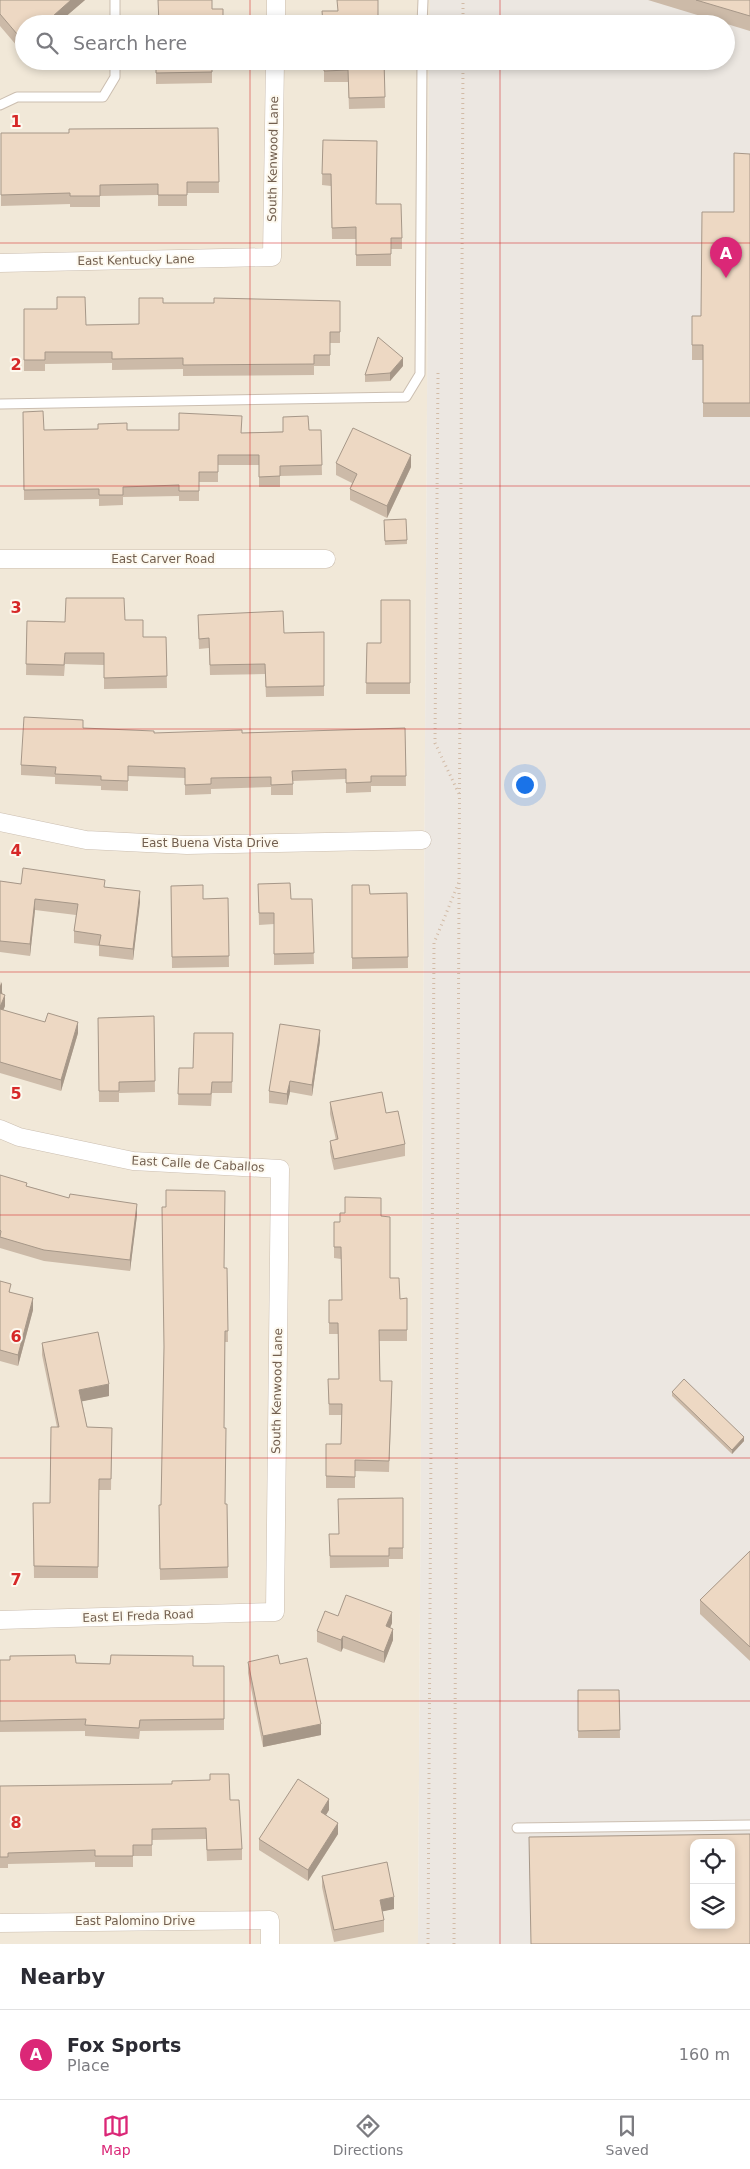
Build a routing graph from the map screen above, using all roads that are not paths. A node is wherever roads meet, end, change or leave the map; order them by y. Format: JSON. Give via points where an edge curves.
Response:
{"nodes":[{"id":1,"x":115,"y":0,"type":"edge"},
{"id":2,"x":276,"y":0,"type":"edge"},
{"id":3,"x":423,"y":0,"type":"edge"},
{"id":4,"x":115,"y":15,"type":"edge"},
{"id":5,"x":276,"y":15,"type":"edge"},
{"id":6,"x":422,"y":15,"type":"edge"},
{"id":7,"x":115,"y":70,"type":"edge"},
{"id":8,"x":275,"y":70,"type":"edge"},
{"id":9,"x":422,"y":70,"type":"edge"},
{"id":10,"x":0,"y":105,"type":"edge"},
{"id":11,"x":272,"y":257,"type":"joint"},
{"id":12,"x":0,"y":263,"type":"edge"},
{"id":13,"x":0,"y":404,"type":"edge"},
{"id":14,"x":0,"y":559,"type":"edge"},
{"id":15,"x":326,"y":559,"type":"dead end"},
{"id":16,"x":0,"y":822,"type":"edge"},
{"id":17,"x":422,"y":840,"type":"dead end"},
{"id":18,"x":0,"y":1128,"type":"edge"},
{"id":19,"x":280,"y":1169,"type":"joint"},
{"id":20,"x":275,"y":1612,"type":"joint"},
{"id":21,"x":0,"y":1620,"type":"edge"},
{"id":22,"x":750,"y":1825,"type":"edge"},
{"id":23,"x":517,"y":1828,"type":"dead end"},
{"id":24,"x":0,"y":1923,"type":"edge"},
{"id":25,"x":270,"y":1944,"type":"edge"}],
"edges":[{"from":1,"to":4,"type":"lane"},
{"from":2,"to":5,"type":"street"},
{"from":3,"to":6,"type":"lane"},
{"from":7,"to":10,"type":"lane","via":[[115,78],[102,97],[18,97]]},
{"from":8,"to":11,"type":"street","name":"South Kenwood Lane"},
{"from":9,"to":13,"type":"lane","via":[[420,374],[406,397]]},
{"from":11,"to":12,"type":"street","name":"East Kentucky Lane"},
{"from":14,"to":15,"type":"street","name":"East Carver Road"},
{"from":16,"to":17,"type":"street","name":"East Buena Vista Drive","via":[[86,840],[186,846]]},
{"from":18,"to":19,"type":"street","name":"East Calle de Caballos","via":[[19,1137],[133,1161]]},
{"from":19,"to":20,"type":"street","name":"South Kenwood Lane"},
{"from":20,"to":21,"type":"street","name":"East El Freda Road"},
{"from":22,"to":23,"type":"lane"},
{"from":24,"to":25,"type":"street","name":"East Palomino Drive","via":[[270,1920]]}]}
